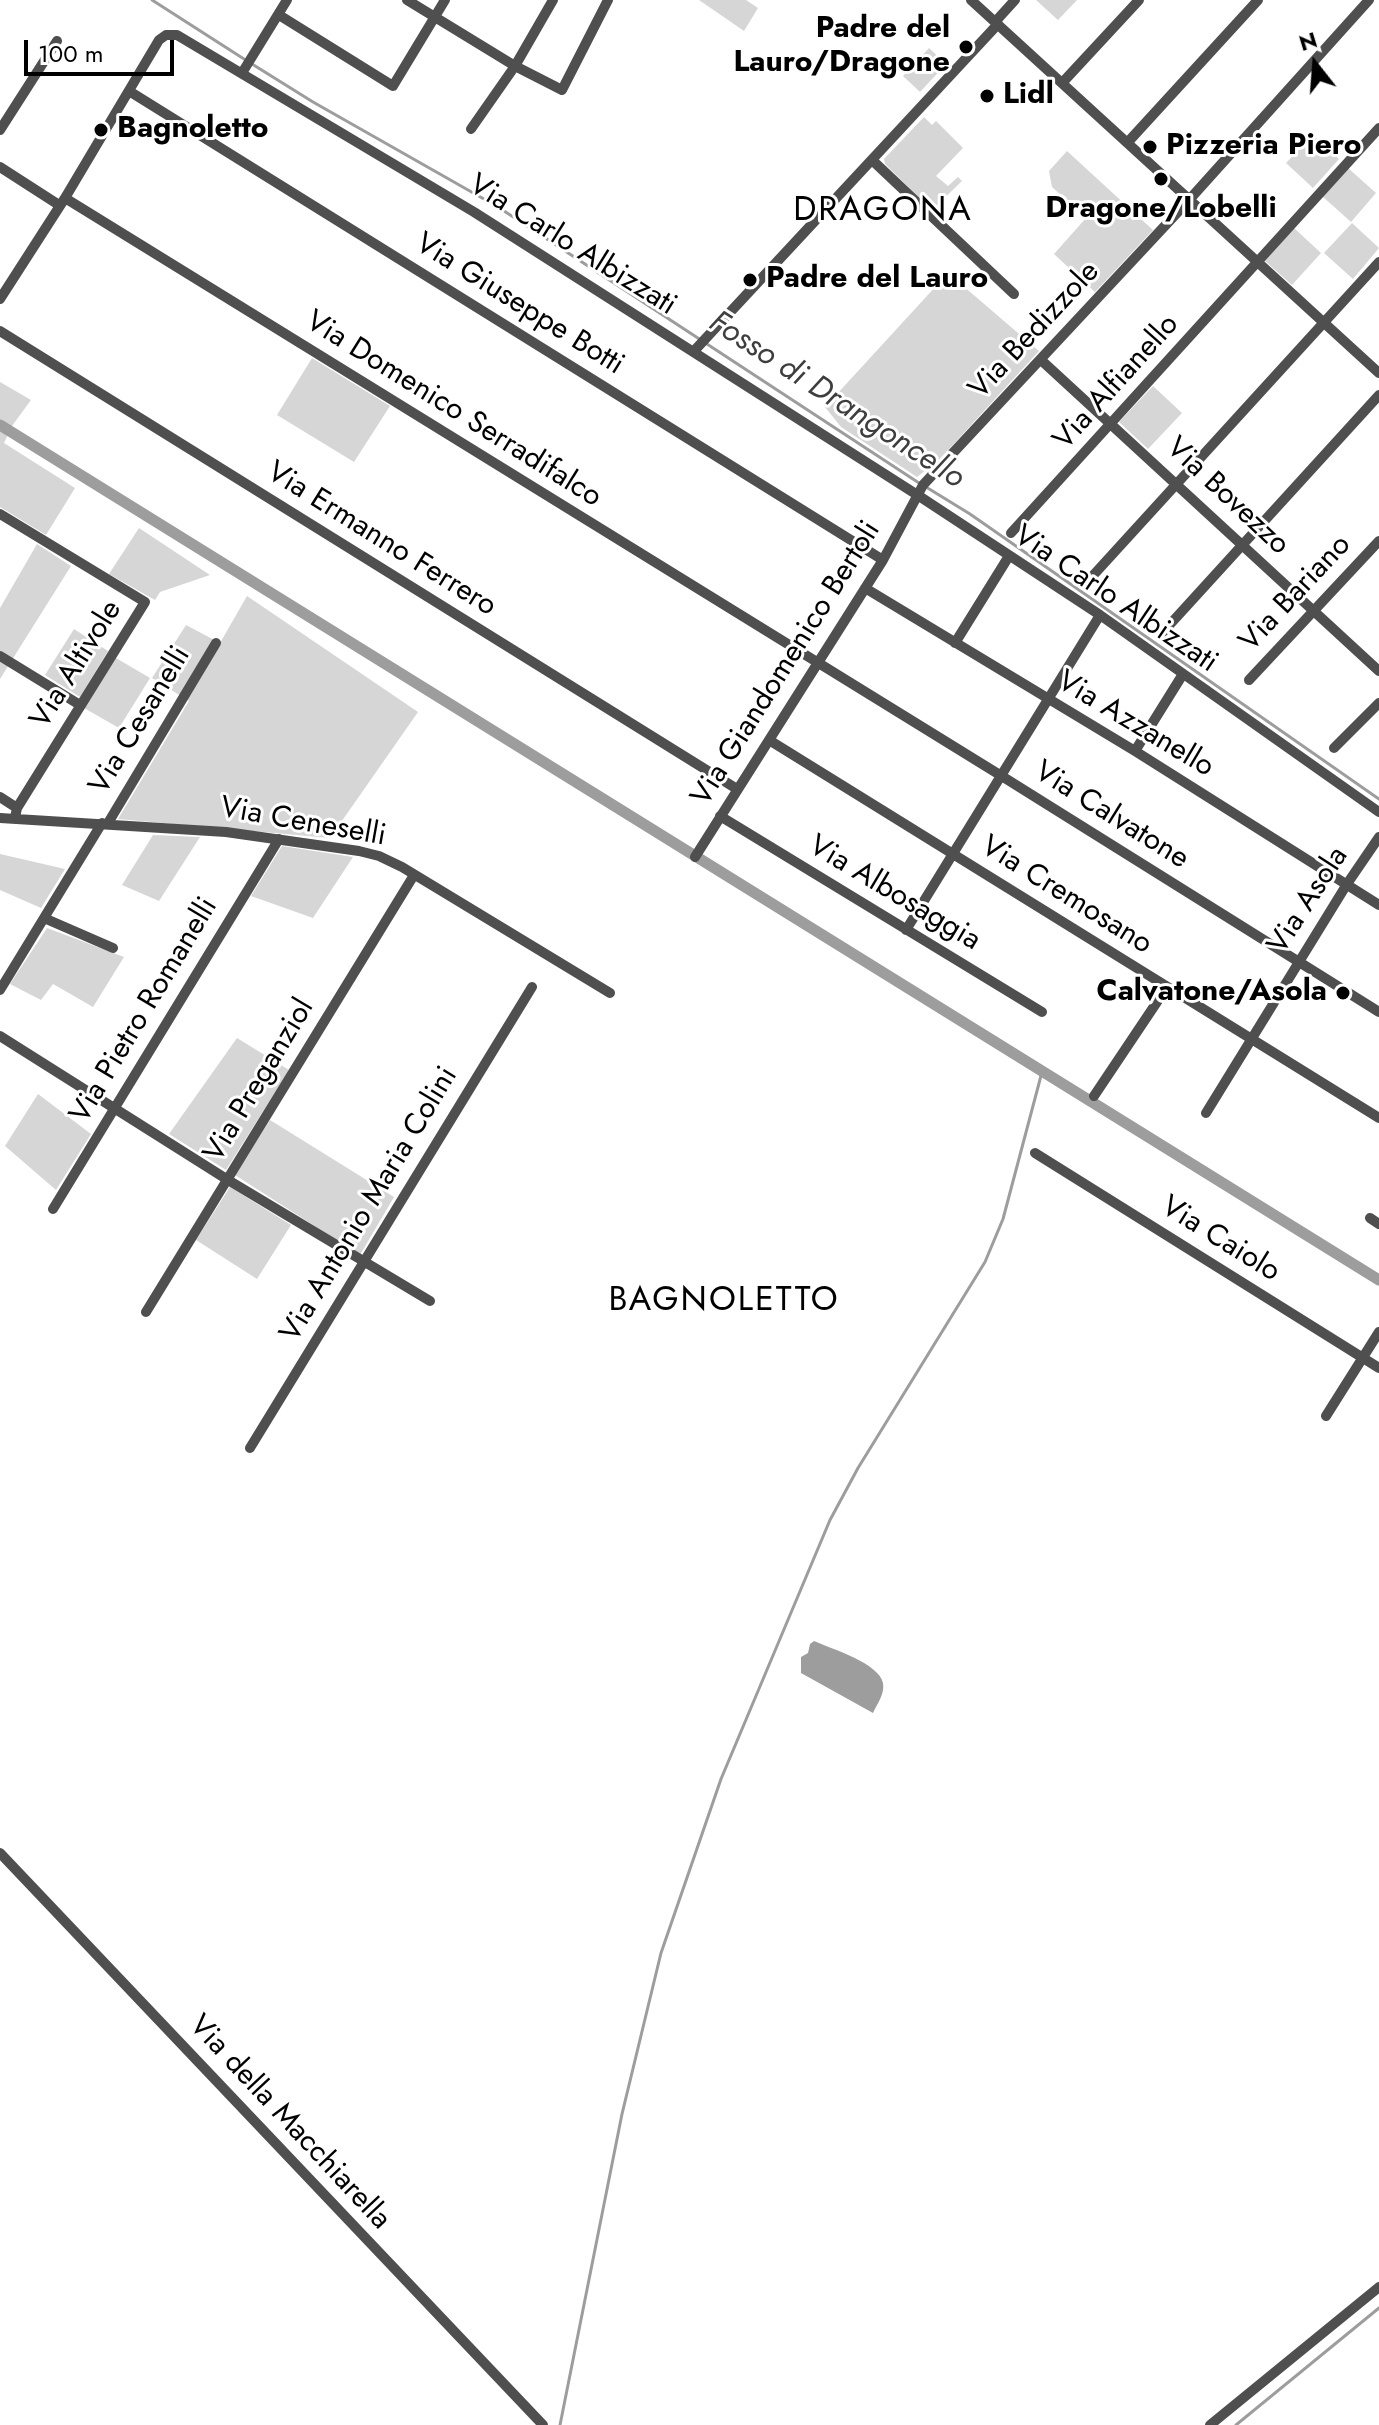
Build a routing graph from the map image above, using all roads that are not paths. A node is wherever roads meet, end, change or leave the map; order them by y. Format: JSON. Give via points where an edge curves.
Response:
{"nodes":[{"id":1,"x":287,"y":0,"type":"edge"},
{"id":2,"x":407,"y":0,"type":"edge"},
{"id":3,"x":445,"y":0,"type":"edge"},
{"id":4,"x":553,"y":0,"type":"edge"},
{"id":5,"x":608,"y":0,"type":"edge"},
{"id":6,"x":971,"y":0,"type":"edge"},
{"id":7,"x":1015,"y":0,"type":"edge"},
{"id":8,"x":1139,"y":0,"type":"edge"},
{"id":9,"x":1258,"y":0,"type":"edge"},
{"id":10,"x":1369,"y":0,"type":"edge"},
{"id":11,"x":279,"y":15,"type":"junction"},
{"id":12,"x":435,"y":17,"type":"junction"},
{"id":13,"x":996,"y":23,"type":"junction"},
{"id":14,"x":57,"y":41,"type":"dead end"},
{"id":15,"x":515,"y":66,"type":"junction"},
{"id":16,"x":244,"y":70,"type":"junction"},
{"id":17,"x":1063,"y":82,"type":"junction"},
{"id":18,"x":129,"y":91,"type":"junction"},
{"id":19,"x":1379,"y":128,"type":"edge"},
{"id":20,"x":471,"y":129,"type":"dead end"},
{"id":21,"x":0,"y":130,"type":"edge"},
{"id":22,"x":1128,"y":142,"type":"junction"},
{"id":23,"x":872,"y":160,"type":"junction"},
{"id":24,"x":0,"y":167,"type":"edge"},
{"id":25,"x":1189,"y":200,"type":"junction"},
{"id":26,"x":62,"y":202,"type":"junction"},
{"id":27,"x":1379,"y":262,"type":"edge"},
{"id":28,"x":1258,"y":264,"type":"junction"},
{"id":29,"x":1014,"y":294,"type":"dead end"},
{"id":30,"x":0,"y":299,"type":"edge"},
{"id":31,"x":1324,"y":324,"type":"junction"},
{"id":32,"x":0,"y":331,"type":"edge"},
{"id":33,"x":694,"y":351,"type":"junction"},
{"id":34,"x":1041,"y":360,"type":"junction"},
{"id":35,"x":1379,"y":373,"type":"edge"},
{"id":36,"x":1379,"y":395,"type":"edge"},
{"id":37,"x":1112,"y":424,"type":"junction"},
{"id":38,"x":1178,"y":484,"type":"junction"},
{"id":39,"x":919,"y":496,"type":"junction"},
{"id":40,"x":0,"y":514,"type":"edge"},
{"id":41,"x":1011,"y":533,"type":"dead end"},
{"id":42,"x":1379,"y":541,"type":"edge"},
{"id":43,"x":1242,"y":544,"type":"junction"},
{"id":44,"x":1009,"y":556,"type":"junction"},
{"id":45,"x":883,"y":560,"type":"junction"},
{"id":46,"x":1088,"y":581,"type":"dead end"},
{"id":47,"x":865,"y":588,"type":"junction"},
{"id":48,"x":1314,"y":610,"type":"junction"},
{"id":49,"x":1100,"y":615,"type":"junction"},
{"id":50,"x":1163,"y":632,"type":"dead end"},
{"id":51,"x":216,"y":643,"type":"dead end"},
{"id":52,"x":955,"y":643,"type":"junction"},
{"id":53,"x":0,"y":656,"type":"edge"},
{"id":54,"x":817,"y":662,"type":"junction"},
{"id":55,"x":1379,"y":671,"type":"edge"},
{"id":56,"x":1183,"y":674,"type":"junction"},
{"id":57,"x":1249,"y":680,"type":"dead end"},
{"id":58,"x":1049,"y":700,"type":"junction"},
{"id":59,"x":1379,"y":703,"type":"edge"},
{"id":60,"x":80,"y":705,"type":"junction"},
{"id":61,"x":769,"y":740,"type":"junction"},
{"id":62,"x":1334,"y":748,"type":"dead end"},
{"id":63,"x":1135,"y":751,"type":"junction"},
{"id":64,"x":1000,"y":775,"type":"junction"},
{"id":65,"x":737,"y":789,"type":"junction"},
{"id":66,"x":0,"y":797,"type":"edge"},
{"id":67,"x":1379,"y":812,"type":"edge"},
{"id":68,"x":16,"y":813,"type":"junction"},
{"id":69,"x":720,"y":816,"type":"junction"},
{"id":70,"x":0,"y":818,"type":"edge"},
{"id":71,"x":105,"y":823,"type":"junction"},
{"id":72,"x":1379,"y":837,"type":"edge"},
{"id":73,"x":279,"y":839,"type":"junction"},
{"id":74,"x":953,"y":853,"type":"junction"},
{"id":75,"x":695,"y":857,"type":"dead end"},
{"id":76,"x":414,"y":875,"type":"junction"},
{"id":77,"x":1347,"y":884,"type":"junction"},
{"id":78,"x":1379,"y":905,"type":"edge"},
{"id":79,"x":44,"y":918,"type":"junction"},
{"id":80,"x":906,"y":930,"type":"junction"},
{"id":81,"x":113,"y":948,"type":"dead end"},
{"id":82,"x":1299,"y":961,"type":"junction"},
{"id":83,"x":532,"y":987,"type":"dead end"},
{"id":84,"x":1167,"y":987,"type":"junction"},
{"id":85,"x":0,"y":990,"type":"edge"},
{"id":86,"x":610,"y":993,"type":"dead end"},
{"id":87,"x":1042,"y":1012,"type":"dead end"},
{"id":88,"x":1379,"y":1012,"type":"edge"},
{"id":89,"x":0,"y":1036,"type":"edge"},
{"id":90,"x":1251,"y":1038,"type":"junction"},
{"id":91,"x":1094,"y":1096,"type":"dead end"},
{"id":92,"x":115,"y":1108,"type":"junction"},
{"id":93,"x":1206,"y":1113,"type":"dead end"},
{"id":94,"x":1379,"y":1118,"type":"edge"},
{"id":95,"x":1035,"y":1153,"type":"dead end"},
{"id":96,"x":228,"y":1180,"type":"junction"},
{"id":97,"x":53,"y":1209,"type":"dead end"},
{"id":98,"x":364,"y":1261,"type":"junction"},
{"id":99,"x":430,"y":1301,"type":"dead end"},
{"id":100,"x":146,"y":1312,"type":"dead end"},
{"id":101,"x":1379,"y":1332,"type":"edge"},
{"id":102,"x":1363,"y":1357,"type":"junction"},
{"id":103,"x":1379,"y":1368,"type":"edge"},
{"id":104,"x":1326,"y":1416,"type":"dead end"},
{"id":105,"x":250,"y":1448,"type":"dead end"},
{"id":106,"x":0,"y":1853,"type":"edge"},
{"id":107,"x":1379,"y":2287,"type":"edge"},
{"id":108,"x":542,"y":2424,"type":"edge"},
{"id":109,"x":1210,"y":2425,"type":"edge"}],
"edges":[{"from":1,"to":11,"type":"street"},
{"from":2,"to":12,"type":"street"},
{"from":3,"to":12,"type":"street"},
{"from":4,"to":15,"type":"street"},
{"from":5,"to":15,"type":"street","via":[[562,90]]},
{"from":6,"to":13,"type":"street"},
{"from":7,"to":13,"type":"street"},
{"from":8,"to":17,"type":"street"},
{"from":9,"to":22,"type":"street"},
{"from":10,"to":25,"type":"street","name":"Via Bedizzole"},
{"from":11,"to":12,"type":"street","via":[[393,86]]},
{"from":11,"to":16,"type":"street"},
{"from":12,"to":15,"type":"street"},
{"from":13,"to":17,"type":"street"},
{"from":13,"to":23,"type":"street"},
{"from":14,"to":21,"type":"street"},
{"from":15,"to":20,"type":"street"},
{"from":16,"to":18,"type":"street","name":"Via Carlo Albizzati","via":[[177,35],[166,35]]},
{"from":16,"to":33,"type":"street","name":"Via Carlo Albizzati"},
{"from":17,"to":22,"type":"street"},
{"from":18,"to":26,"type":"street"},
{"from":18,"to":45,"type":"street","name":"Via Giuseppe Botti"},
{"from":19,"to":28,"type":"street","name":"Via Alfianello"},
{"from":22,"to":25,"type":"street"},
{"from":23,"to":29,"type":"street"},
{"from":23,"to":33,"type":"street"},
{"from":24,"to":26,"type":"street","name":"Via Domenico Serradifalco"},
{"from":25,"to":28,"type":"street"},
{"from":25,"to":34,"type":"street","name":"Via Bedizzole"},
{"from":26,"to":30,"type":"street"},
{"from":26,"to":54,"type":"street","name":"Via Domenico Serradifalco"},
{"from":27,"to":31,"type":"street"},
{"from":28,"to":31,"type":"street"},
{"from":28,"to":37,"type":"street","name":"Via Alfianello"},
{"from":31,"to":35,"type":"street"},
{"from":31,"to":38,"type":"street"},
{"from":32,"to":65,"type":"street","name":"Via Ermanno Ferrero"},
{"from":33,"to":39,"type":"street","name":"Via Carlo Albizzati"},
{"from":34,"to":37,"type":"street","name":"Via Bovezzo"},
{"from":34,"to":39,"type":"street","name":"Via Bedizzole","via":[[931,476]]},
{"from":36,"to":43,"type":"street"},
{"from":37,"to":38,"type":"street","name":"Via Bovezzo"},
{"from":37,"to":41,"type":"street","name":"Via Alfianello"},
{"from":38,"to":43,"type":"street","name":"Via Bovezzo"},
{"from":38,"to":46,"type":"street"},
{"from":39,"to":44,"type":"street","name":"Via Carlo Albizzati"},
{"from":39,"to":45,"type":"street","name":"Via Giandomenico Bertoli"},
{"from":40,"to":60,"type":"street","name":"Via Altivole","via":[[145,602]]},
{"from":42,"to":48,"type":"street","name":"Via Bariano"},
{"from":43,"to":48,"type":"street","name":"Via Bovezzo"},
{"from":43,"to":50,"type":"street"},
{"from":44,"to":49,"type":"street","name":"Via Carlo Albizzati"},
{"from":44,"to":52,"type":"street"},
{"from":45,"to":47,"type":"street","name":"Via Giandomenico Bertoli"},
{"from":47,"to":52,"type":"street","name":"Via Azzanello"},
{"from":47,"to":54,"type":"street","name":"Via Giandomenico Bertoli"},
{"from":48,"to":55,"type":"street","name":"Via Bovezzo"},
{"from":48,"to":57,"type":"street","name":"Via Bariano"},
{"from":49,"to":56,"type":"street","name":"Via Carlo Albizzati"},
{"from":49,"to":58,"type":"street"},
{"from":51,"to":71,"type":"street","name":"Via Cesanelli"},
{"from":52,"to":58,"type":"street","name":"Via Azzanello"},
{"from":53,"to":60,"type":"street"},
{"from":54,"to":61,"type":"street","name":"Via Giandomenico Bertoli"},
{"from":54,"to":64,"type":"street","name":"Via Calvatone"},
{"from":56,"to":63,"type":"street"},
{"from":56,"to":67,"type":"street","name":"Via Carlo Albizzati"},
{"from":58,"to":63,"type":"street","name":"Via Azzanello"},
{"from":58,"to":64,"type":"street"},
{"from":59,"to":62,"type":"street"},
{"from":60,"to":68,"type":"street","name":"Via Altivole"},
{"from":61,"to":65,"type":"street","name":"Via Giandomenico Bertoli"},
{"from":61,"to":74,"type":"street","name":"Via Cremosano"},
{"from":63,"to":77,"type":"street","name":"Via Azzanello"},
{"from":64,"to":74,"type":"street"},
{"from":64,"to":82,"type":"street","name":"Via Calvatone"},
{"from":65,"to":69,"type":"street","name":"Via Giandomenico Bertoli"},
{"from":66,"to":68,"type":"street"},
{"from":68,"to":70,"type":"street","name":"Via Ceneselli"},
{"from":68,"to":71,"type":"street","name":"Via Ceneselli"},
{"from":69,"to":75,"type":"street","name":"Via Giandomenico Bertoli"},
{"from":69,"to":80,"type":"street","name":"Via Albosaggia"},
{"from":71,"to":73,"type":"street","name":"Via Ceneselli"},
{"from":71,"to":79,"type":"street","name":"Via Cesanelli"},
{"from":72,"to":77,"type":"street","name":"Via Asola"},
{"from":73,"to":76,"type":"street","name":"Via Ceneselli","via":[[367,853]]},
{"from":73,"to":92,"type":"street","name":"Via Pietro Romanelli"},
{"from":74,"to":80,"type":"street"},
{"from":74,"to":84,"type":"street","name":"Via Cremosano"},
{"from":76,"to":86,"type":"street","name":"Via Ceneselli"},
{"from":76,"to":96,"type":"street","name":"Via Preganziol"},
{"from":77,"to":78,"type":"street","name":"Via Azzanello"},
{"from":77,"to":82,"type":"street","name":"Via Asola"},
{"from":79,"to":81,"type":"street"},
{"from":79,"to":85,"type":"street","name":"Via Cesanelli"},
{"from":80,"to":87,"type":"street","name":"Via Albosaggia"},
{"from":82,"to":88,"type":"street","name":"Via Calvatone"},
{"from":82,"to":90,"type":"street","name":"Via Asola"},
{"from":83,"to":98,"type":"street","name":"Via Antonio Maria Colini"},
{"from":84,"to":90,"type":"street","name":"Via Cremosano"},
{"from":84,"to":91,"type":"street"},
{"from":89,"to":92,"type":"street"},
{"from":90,"to":93,"type":"street","name":"Via Asola"},
{"from":90,"to":94,"type":"street","name":"Via Cremosano"},
{"from":92,"to":96,"type":"street"},
{"from":92,"to":97,"type":"street","name":"Via Pietro Romanelli"},
{"from":95,"to":102,"type":"street","name":"Via Caiolo"},
{"from":96,"to":98,"type":"street"},
{"from":96,"to":100,"type":"street","name":"Via Preganziol"},
{"from":98,"to":99,"type":"street"},
{"from":98,"to":105,"type":"street","name":"Via Antonio Maria Colini"},
{"from":101,"to":102,"type":"street"},
{"from":102,"to":103,"type":"street","name":"Via Caiolo"},
{"from":102,"to":104,"type":"street"},
{"from":106,"to":108,"type":"street","name":"Via della Macchiarella"},
{"from":107,"to":109,"type":"street"}]}
